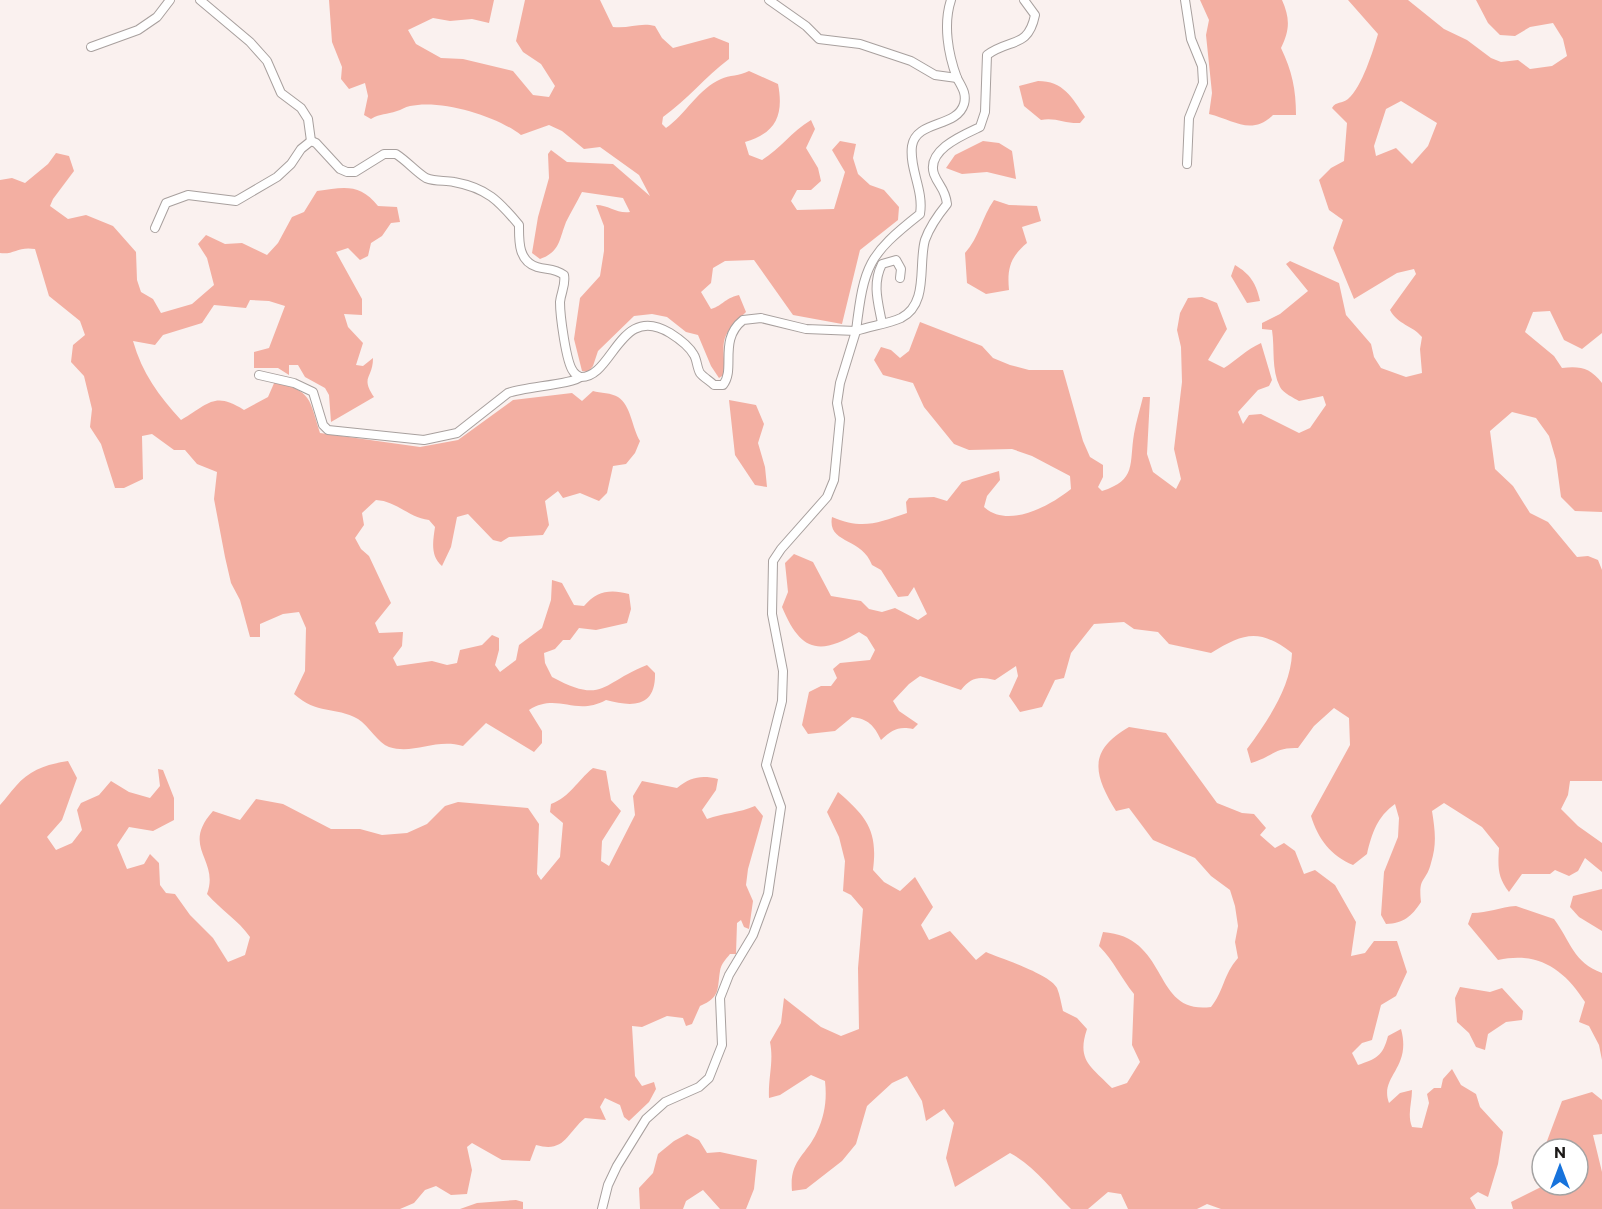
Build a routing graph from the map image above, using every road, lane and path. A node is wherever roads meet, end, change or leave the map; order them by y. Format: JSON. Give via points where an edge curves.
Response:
{"nodes":[{"id":1,"x":170,"y":0,"type":"edge"},
{"id":2,"x":200,"y":0,"type":"edge"},
{"id":3,"x":769,"y":0,"type":"edge"},
{"id":4,"x":951,"y":0,"type":"edge"},
{"id":5,"x":1024,"y":0,"type":"edge"},
{"id":6,"x":1185,"y":0,"type":"edge"},
{"id":7,"x":91,"y":47,"type":"dead end"},
{"id":8,"x":957,"y":78,"type":"junction"},
{"id":9,"x":311,"y":141,"type":"junction"},
{"id":10,"x":1187,"y":164,"type":"dead end"},
{"id":11,"x":155,"y":228,"type":"dead end"},
{"id":12,"x":900,"y":278,"type":"dead end"},
{"id":13,"x":882,"y":323,"type":"junction"},
{"id":14,"x":856,"y":331,"type":"junction"},
{"id":15,"x":259,"y":375,"type":"dead end"},
{"id":16,"x":580,"y":377,"type":"junction"},
{"id":17,"x":602,"y":1209,"type":"edge"}],
"edges":[{"from":1,"to":7,"type":"street","via":[[157,17],[138,30]]},
{"from":2,"to":9,"type":"street","via":[[250,42],[267,62],[281,93],[302,108]]},
{"from":3,"to":8,"type":"street","via":[[819,39],[860,44],[911,61],[935,75]]},
{"from":4,"to":8,"type":"street","via":[[947,32]]},
{"from":5,"to":13,"type":"street","via":[[1035,15],[1031,31],[987,55],[985,112],[980,127],[947,146],[933,166],[947,204],[930,226],[925,242],[920,292],[902,317]]},
{"from":6,"to":10,"type":"street","via":[[1203,83],[1189,118]]},
{"from":8,"to":14,"type":"street","via":[[964,88],[964,104],[958,114],[918,133],[912,144],[923,200],[920,214],[891,237],[870,261],[862,285]]},
{"from":9,"to":11,"type":"street","via":[[277,177],[249,195],[236,201],[188,195],[166,203]]},
{"from":9,"to":16,"type":"street","via":[[347,172],[363,168],[384,154],[396,154],[425,177],[454,181],[497,198],[519,225],[518,248],[524,256],[535,266],[555,269],[564,275],[562,320],[570,365]]},
{"from":12,"to":13,"type":"street","via":[[896,260],[882,264],[877,273],[875,285]]},
{"from":13,"to":14,"type":"street"},
{"from":14,"to":16,"type":"street","via":[[806,328],[761,318],[743,320],[730,338],[727,381],[714,385],[700,372],[694,354],[671,333],[650,325],[638,326],[592,375]]},
{"from":14,"to":17,"type":"street","via":[[837,403],[840,419],[834,480],[827,497],[773,561],[772,614],[783,671],[782,701],[766,765],[781,807],[768,894],[753,935],[720,998],[722,1045],[709,1078],[650,1114],[617,1166]]},
{"from":15,"to":16,"type":"street","via":[[313,392],[328,430],[424,440],[458,433],[517,389],[551,382],[569,384]]}]}
